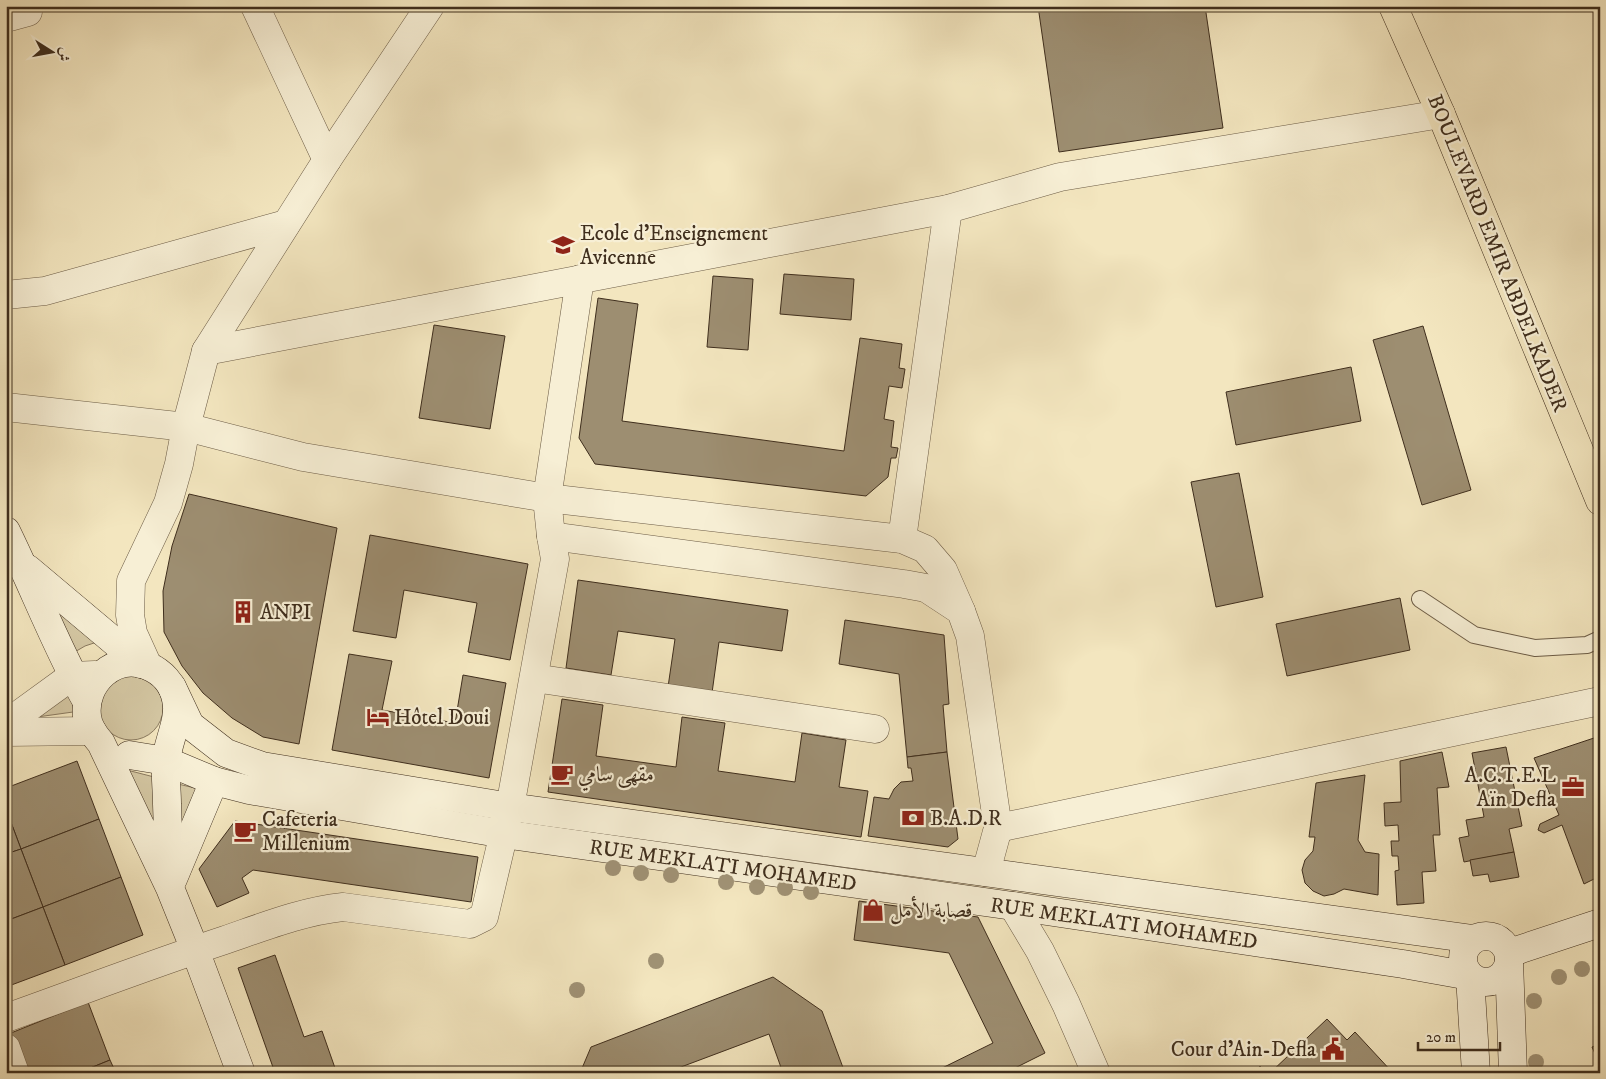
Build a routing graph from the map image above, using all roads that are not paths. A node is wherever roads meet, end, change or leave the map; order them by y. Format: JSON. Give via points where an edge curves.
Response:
{"nodes":[{"id":1,"x":27,"y":6,"type":"edge"},
{"id":2,"x":255,"y":6,"type":"edge"},
{"id":3,"x":430,"y":6,"type":"edge"},
{"id":4,"x":1393,"y":6,"type":"edge"},
{"id":5,"x":6,"y":18,"type":"edge"},
{"id":6,"x":1441,"y":114,"type":"junction"},
{"id":7,"x":327,"y":160,"type":"junction"},
{"id":8,"x":948,"y":209,"type":"junction"},
{"id":9,"x":286,"y":224,"type":"junction"},
{"id":10,"x":580,"y":278,"type":"junction"},
{"id":11,"x":6,"y":295,"type":"edge"},
{"id":12,"x":206,"y":352,"type":"junction"},
{"id":13,"x":6,"y":407,"type":"edge"},
{"id":14,"x":186,"y":426,"type":"junction"},
{"id":15,"x":547,"y":498,"type":"junction"},
{"id":16,"x":1600,"y":501,"type":"edge"},
{"id":17,"x":6,"y":531,"type":"edge"},
{"id":18,"x":550,"y":536,"type":"junction"},
{"id":19,"x":902,"y":539,"type":"junction"},
{"id":20,"x":23,"y":565,"type":"junction"},
{"id":21,"x":1420,"y":599,"type":"dead end"},
{"id":22,"x":961,"y":612,"type":"junction"},
{"id":23,"x":1600,"y":639,"type":"edge"},
{"id":24,"x":145,"y":665,"type":"junction"},
{"id":25,"x":102,"y":675,"type":"junction"},
{"id":26,"x":72,"y":676,"type":"junction"},
{"id":27,"x":534,"y":678,"type":"junction"},
{"id":28,"x":172,"y":687,"type":"junction"},
{"id":29,"x":1600,"y":700,"type":"edge"},
{"id":30,"x":87,"y":702,"type":"junction"},
{"id":31,"x":6,"y":724,"type":"edge"},
{"id":32,"x":173,"y":728,"type":"junction"},
{"id":33,"x":875,"y":729,"type":"dead end"},
{"id":34,"x":6,"y":732,"type":"edge"},
{"id":35,"x":96,"y":737,"type":"junction"},
{"id":36,"x":129,"y":755,"type":"junction"},
{"id":37,"x":166,"y":761,"type":"junction"},
{"id":38,"x":214,"y":781,"type":"junction"},
{"id":39,"x":510,"y":807,"type":"junction"},
{"id":40,"x":998,"y":828,"type":"junction"},
{"id":41,"x":504,"y":834,"type":"junction"},
{"id":42,"x":986,"y":872,"type":"junction"},
{"id":43,"x":170,"y":888,"type":"junction"},
{"id":44,"x":1013,"y":906,"type":"junction"},
{"id":45,"x":1600,"y":923,"type":"edge"},
{"id":46,"x":1473,"y":939,"type":"junction"},
{"id":47,"x":195,"y":950,"type":"junction"},
{"id":48,"x":1509,"y":957,"type":"junction"},
{"id":49,"x":1470,"y":976,"type":"junction"},
{"id":50,"x":6,"y":1018,"type":"edge"},
{"id":51,"x":6,"y":1048,"type":"edge"},
{"id":52,"x":15,"y":1073,"type":"edge"},
{"id":53,"x":241,"y":1073,"type":"edge"},
{"id":54,"x":1096,"y":1073,"type":"edge"},
{"id":55,"x":1476,"y":1073,"type":"edge"},
{"id":56,"x":1514,"y":1073,"type":"edge"}],
"edges":[{"from":1,"to":5,"type":"street","via":[[28,12]]},
{"from":2,"to":7,"type":"street"},
{"from":3,"to":7,"type":"street"},
{"from":4,"to":6,"type":"main road","name":"BOULEVARD EMIR ABDELKADER"},
{"from":6,"to":8,"type":"street","via":[[1060,177]]},
{"from":6,"to":16,"type":"main road","name":"BOULEVARD EMIR ABDELKADER"},
{"from":7,"to":9,"type":"street"},
{"from":8,"to":10,"type":"street"},
{"from":8,"to":19,"type":"street"},
{"from":9,"to":11,"type":"street","via":[[45,291]]},
{"from":9,"to":12,"type":"street"},
{"from":10,"to":12,"type":"street"},
{"from":10,"to":15,"type":"street"},
{"from":12,"to":14,"type":"street"},
{"from":13,"to":14,"type":"street"},
{"from":14,"to":15,"type":"street","via":[[303,457]]},
{"from":14,"to":24,"type":"street","via":[[168,503],[131,581],[133,633]]},
{"from":15,"to":18,"type":"street"},
{"from":15,"to":19,"type":"street"},
{"from":17,"to":20,"type":"street"},
{"from":18,"to":22,"type":"street","via":[[926,588]]},
{"from":18,"to":27,"type":"street","via":[[555,559]]},
{"from":19,"to":22,"type":"street","via":[[925,549],[943,570]]},
{"from":20,"to":24,"type":"street"},
{"from":20,"to":26,"type":"street"},
{"from":21,"to":23,"type":"lane","via":[[1474,635],[1534,648],[1587,645]]},
{"from":22,"to":40,"type":"street","via":[[970,636]]},
{"from":24,"to":25,"type":"street","via":[[127,663]]},
{"from":24,"to":28,"type":"street","via":[[162,674]]},
{"from":25,"to":26,"type":"street"},
{"from":25,"to":30,"type":"street","via":[[94,682]]},
{"from":26,"to":30,"type":"street"},
{"from":26,"to":31,"type":"street"},
{"from":27,"to":33,"type":"street"},
{"from":27,"to":39,"type":"street"},
{"from":28,"to":32,"type":"street","via":[[177,701]]},
{"from":28,"to":39,"type":"street","name":"RUE MEKLATI MOHAMED","via":[[190,726],[226,753],[262,766]]},
{"from":29,"to":40,"type":"street"},
{"from":30,"to":35,"type":"street","via":[[87,717]]},
{"from":32,"to":36,"type":"street","via":[[155,748]]},
{"from":32,"to":37,"type":"street"},
{"from":34,"to":35,"type":"street"},
{"from":35,"to":36,"type":"street","via":[[119,753]]},
{"from":35,"to":43,"type":"street"},
{"from":36,"to":37,"type":"street","name":"RUE MEKLATI MOHAMED"},
{"from":37,"to":38,"type":"street","name":"RUE MEKLATI MOHAMED"},
{"from":37,"to":43,"type":"street"},
{"from":38,"to":41,"type":"street","name":"RUE MEKLATI MOHAMED","via":[[249,790]]},
{"from":38,"to":43,"type":"street"},
{"from":39,"to":41,"type":"street"},
{"from":39,"to":42,"type":"street","name":"RUE MEKLATI MOHAMED"},
{"from":40,"to":42,"type":"street"},
{"from":41,"to":44,"type":"street","name":"RUE MEKLATI MOHAMED"},
{"from":41,"to":47,"type":"street","via":[[484,917],[470,924],[343,908],[325,909]]},
{"from":42,"to":46,"type":"street","name":"RUE MEKLATI MOHAMED"},
{"from":43,"to":47,"type":"street"},
{"from":44,"to":49,"type":"street","name":"RUE MEKLATI MOHAMED"},
{"from":44,"to":54,"type":"street","via":[[1040,951]]},
{"from":45,"to":48,"type":"street"},
{"from":46,"to":48,"type":"street","via":[[1488,935],[1495,937],[1505,945]]},
{"from":46,"to":49,"type":"street","via":[[1463,953],[1465,969]]},
{"from":47,"to":50,"type":"street"},
{"from":47,"to":53,"type":"street"},
{"from":48,"to":49,"type":"street","via":[[1505,973],[1491,982]]},
{"from":48,"to":56,"type":"street"},
{"from":49,"to":55,"type":"street"},
{"from":51,"to":52,"type":"street"}]}
